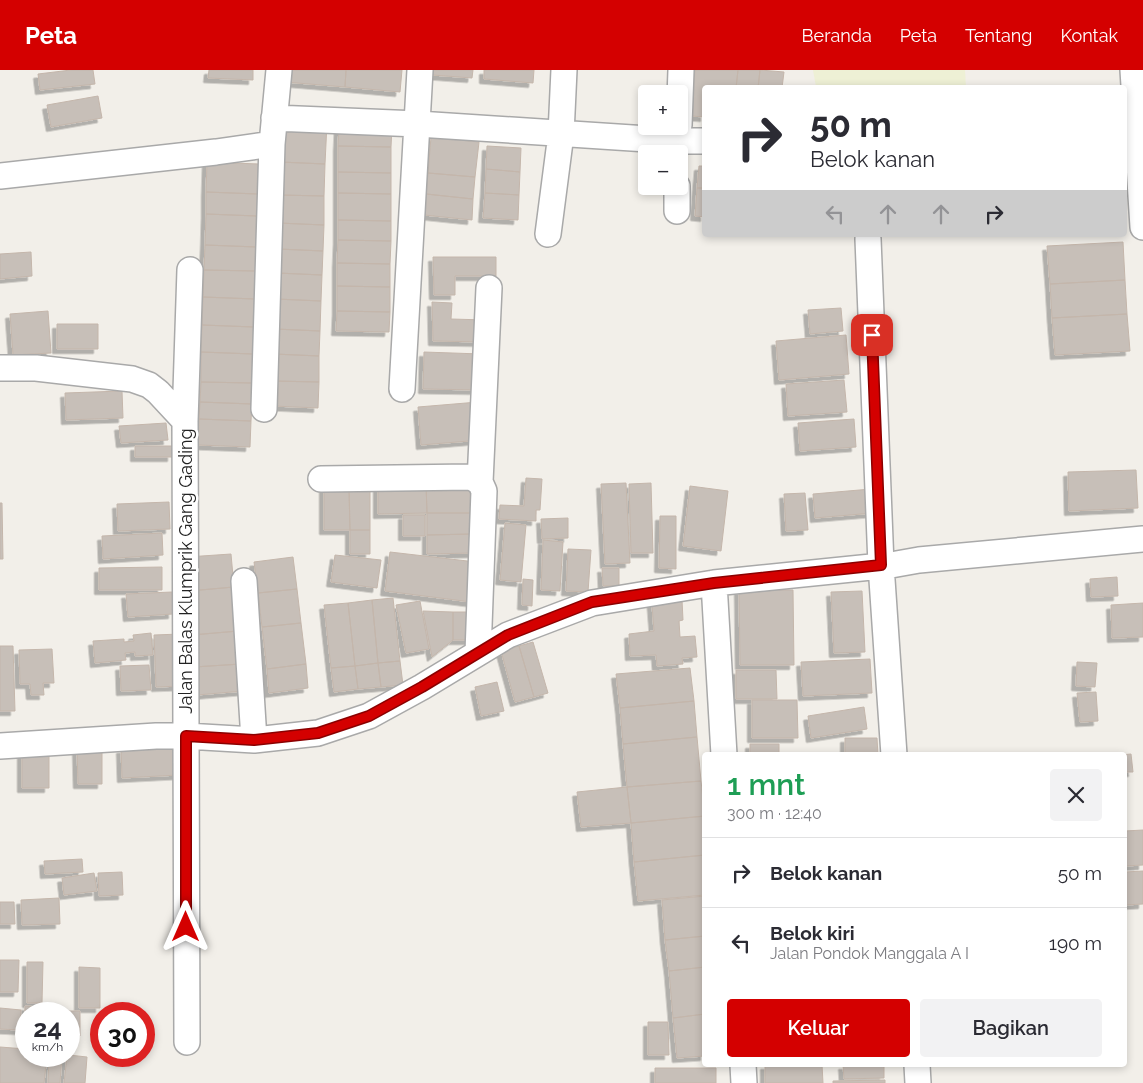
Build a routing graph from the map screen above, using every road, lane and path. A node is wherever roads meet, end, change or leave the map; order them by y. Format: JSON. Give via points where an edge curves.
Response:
{"nodes":[{"id":1,"x":279,"y":70,"type":"edge"},
{"id":2,"x":420,"y":70,"type":"edge"},
{"id":3,"x":564,"y":70,"type":"edge"},
{"id":4,"x":681,"y":70,"type":"edge"},
{"id":5,"x":1133,"y":70,"type":"edge"},
{"id":6,"x":274,"y":118,"type":"junction"},
{"id":7,"x":418,"y":124,"type":"junction"},
{"id":8,"x":561,"y":134,"type":"junction"},
{"id":9,"x":678,"y":136,"type":"edge"},
{"id":10,"x":702,"y":140,"type":"edge"},
{"id":11,"x":272,"y":144,"type":"junction"},
{"id":12,"x":0,"y":176,"type":"edge"},
{"id":13,"x":677,"y":195,"type":"edge"},
{"id":14,"x":677,"y":212,"type":"dead end"},
{"id":15,"x":1143,"y":227,"type":"edge"},
{"id":16,"x":548,"y":234,"type":"dead end"},
{"id":17,"x":868,"y":239,"type":"dead end"},
{"id":18,"x":190,"y":270,"type":"dead end"},
{"id":19,"x":489,"y":288,"type":"dead end"},
{"id":20,"x":0,"y":368,"type":"edge"},
{"id":21,"x":402,"y":389,"type":"dead end"},
{"id":22,"x":264,"y":409,"type":"dead end"},
{"id":23,"x":185,"y":421,"type":"junction"},
{"id":24,"x":321,"y":479,"type":"dead end"},
{"id":25,"x":480,"y":482,"type":"junction"},
{"id":26,"x":1143,"y":539,"type":"edge"},
{"id":27,"x":881,"y":565,"type":"junction"},
{"id":28,"x":244,"y":581,"type":"dead end"},
{"id":29,"x":714,"y":583,"type":"junction"},
{"id":30,"x":478,"y":653,"type":"junction"},
{"id":31,"x":186,"y":736,"type":"junction"},
{"id":32,"x":254,"y":740,"type":"junction"},
{"id":33,"x":0,"y":746,"type":"edge"},
{"id":34,"x":724,"y":752,"type":"edge"},
{"id":35,"x":894,"y":752,"type":"edge"},
{"id":36,"x":186,"y":1042,"type":"dead end"},
{"id":37,"x":743,"y":1067,"type":"edge"},
{"id":38,"x":917,"y":1067,"type":"edge"},
{"id":39,"x":744,"y":1083,"type":"edge"},
{"id":40,"x":918,"y":1083,"type":"edge"}],
"edges":[{"from":1,"to":6,"type":"street"},
{"from":2,"to":7,"type":"street"},
{"from":3,"to":8,"type":"street"},
{"from":4,"to":9,"type":"street"},
{"from":5,"to":15,"type":"street"},
{"from":6,"to":7,"type":"street"},
{"from":6,"to":11,"type":"street"},
{"from":7,"to":8,"type":"street"},
{"from":7,"to":21,"type":"street"},
{"from":8,"to":9,"type":"street"},
{"from":8,"to":16,"type":"street"},
{"from":9,"to":10,"type":"street"},
{"from":11,"to":12,"type":"street"},
{"from":11,"to":22,"type":"street"},
{"from":13,"to":14,"type":"street"},
{"from":17,"to":27,"type":"street"},
{"from":18,"to":23,"type":"street"},
{"from":19,"to":25,"type":"street"},
{"from":20,"to":23,"type":"street","name":"Jalan Balas Klumprik Gang Gading","via":[[36,368],[132,379],[158,392]]},
{"from":23,"to":31,"type":"street","name":"Jalan Balas Klumprik Gang Gading"},
{"from":24,"to":25,"type":"street","via":[[470,477]]},
{"from":25,"to":30,"type":"street","via":[[484,491]]},
{"from":26,"to":27,"type":"street"},
{"from":27,"to":29,"type":"street"},
{"from":27,"to":35,"type":"street"},
{"from":28,"to":32,"type":"street"},
{"from":29,"to":30,"type":"street","via":[[592,602],[508,635]]},
{"from":29,"to":34,"type":"street"},
{"from":30,"to":32,"type":"street","via":[[369,716],[318,733]]},
{"from":31,"to":32,"type":"street"},
{"from":31,"to":33,"type":"street"},
{"from":31,"to":36,"type":"street","name":"Jalan Balas Klumprik Gang Gading"},
{"from":37,"to":39,"type":"street"},
{"from":38,"to":40,"type":"street"}]}
